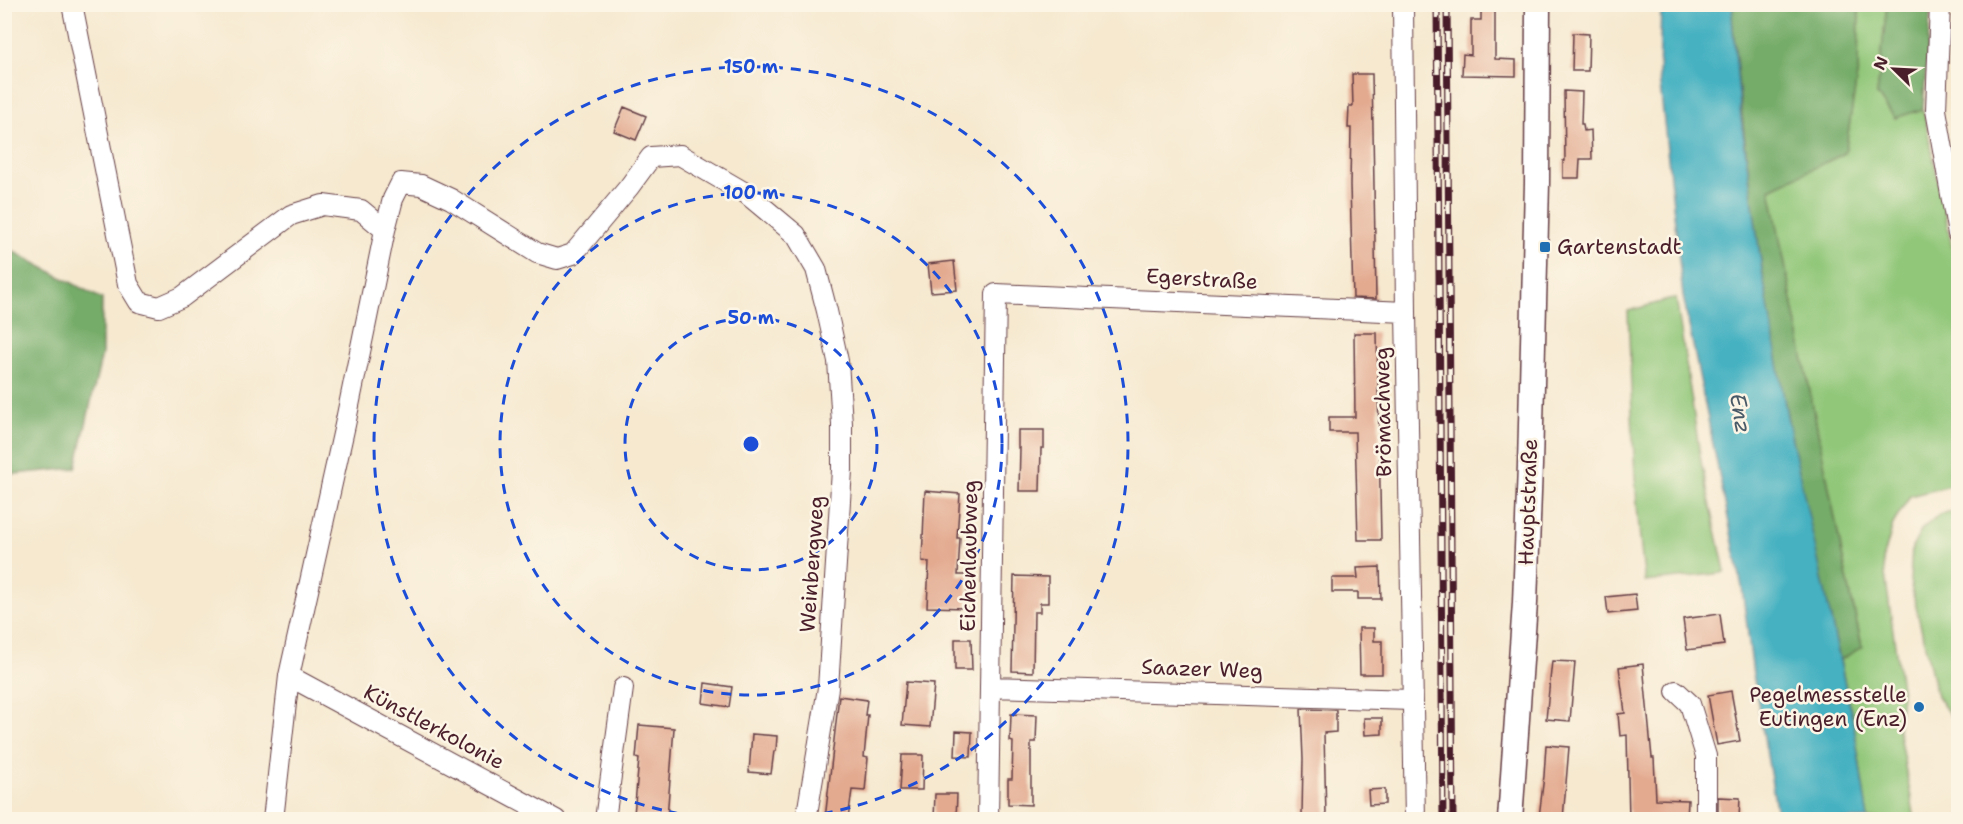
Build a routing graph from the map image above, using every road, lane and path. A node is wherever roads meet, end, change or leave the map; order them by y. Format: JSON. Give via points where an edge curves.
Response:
{"nodes":[{"id":1,"x":72,"y":4,"type":"edge"},
{"id":2,"x":1404,"y":4,"type":"edge"},
{"id":3,"x":1538,"y":4,"type":"edge"},
{"id":4,"x":1940,"y":4,"type":"edge"},
{"id":5,"x":385,"y":230,"type":"junction"},
{"id":6,"x":1959,"y":234,"type":"edge"},
{"id":7,"x":996,"y":294,"type":"joint"},
{"id":8,"x":1406,"y":312,"type":"junction"},
{"id":9,"x":289,"y":676,"type":"junction"},
{"id":10,"x":991,"y":687,"type":"junction"},
{"id":11,"x":623,"y":688,"type":"dead end"},
{"id":12,"x":1676,"y":691,"type":"dead end"},
{"id":13,"x":1412,"y":699,"type":"junction"},
{"id":14,"x":273,"y":819,"type":"edge"},
{"id":15,"x":556,"y":819,"type":"edge"},
{"id":16,"x":605,"y":819,"type":"edge"},
{"id":17,"x":806,"y":819,"type":"edge"},
{"id":18,"x":988,"y":819,"type":"edge"},
{"id":19,"x":1415,"y":819,"type":"edge"},
{"id":20,"x":1510,"y":819,"type":"edge"},
{"id":21,"x":1706,"y":819,"type":"edge"}],
"edges":[{"from":1,"to":5,"type":"street","via":[[128,284],[140,302],[159,307],[182,297],[291,215],[323,205],[361,210]]},
{"from":2,"to":8,"type":"street","name":"Brömachweg"},
{"from":3,"to":20,"type":"street","name":"Hauptstraße","via":[[1530,465]]},
{"from":4,"to":6,"type":"street","via":[[1936,110]]},
{"from":5,"to":9,"type":"street"},
{"from":5,"to":17,"type":"street","name":"Weinbergweg","via":[[401,183],[420,185],[451,199],[537,253],[557,259],[573,254],[651,157],[680,155],[747,194],[796,235],[816,269],[827,311],[838,361],[842,424],[828,688]]},
{"from":7,"to":8,"type":"street","name":"Egerstraße"},
{"from":7,"to":10,"type":"street","name":"Eichenlaubweg"},
{"from":8,"to":13,"type":"street","name":"Brömachweg"},
{"from":9,"to":14,"type":"street"},
{"from":9,"to":15,"type":"street","name":"Künstlerkolonie"},
{"from":10,"to":13,"type":"street","name":"Saazer Weg"},
{"from":10,"to":18,"type":"street","name":"Eichenlaubweg"},
{"from":11,"to":16,"type":"street"},
{"from":12,"to":21,"type":"street","via":[[1690,704],[1706,756]]},
{"from":13,"to":19,"type":"street","name":"Brömachweg"}]}
